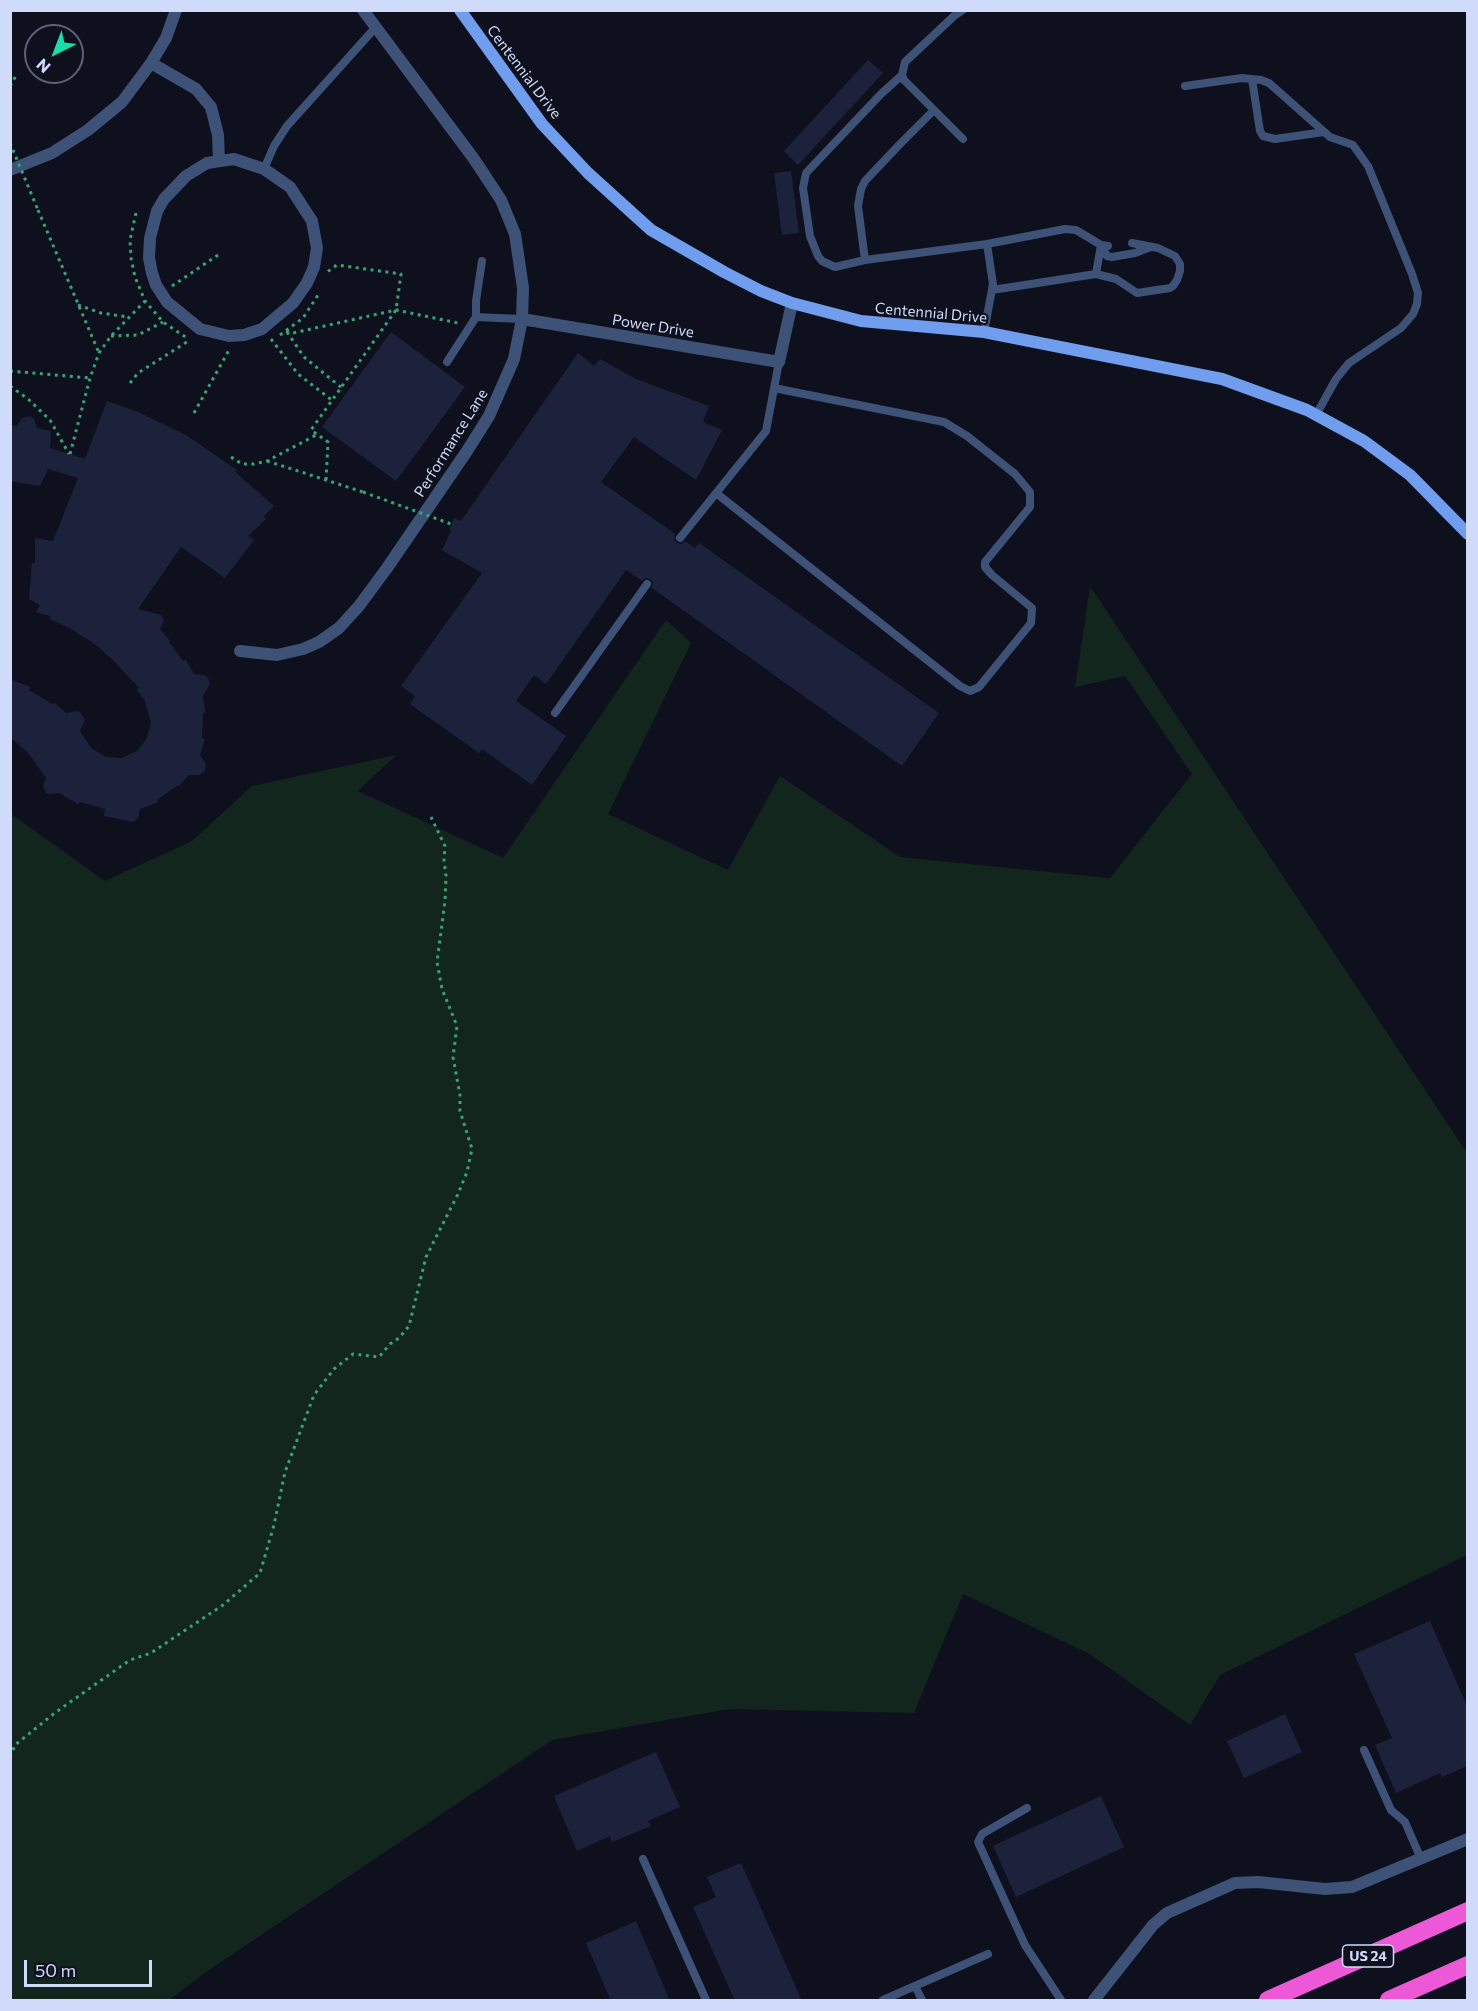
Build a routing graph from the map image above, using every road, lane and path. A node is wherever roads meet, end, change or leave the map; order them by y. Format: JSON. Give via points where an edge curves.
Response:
{"nodes":[{"id":1,"x":176,"y":10,"type":"edge"},
{"id":2,"x":363,"y":10,"type":"edge"},
{"id":3,"x":459,"y":10,"type":"edge"},
{"id":4,"x":963,"y":10,"type":"edge"},
{"id":5,"x":375,"y":28,"type":"junction"},
{"id":6,"x":152,"y":63,"type":"junction"},
{"id":7,"x":17,"y":74,"type":"dead end"},
{"id":8,"x":902,"y":75,"type":"junction"},
{"id":9,"x":1252,"y":79,"type":"junction"},
{"id":10,"x":10,"y":86,"type":"edge"},
{"id":11,"x":1185,"y":86,"type":"dead end"},
{"id":12,"x":934,"y":110,"type":"junction"},
{"id":13,"x":1324,"y":132,"type":"junction"},
{"id":14,"x":963,"y":139,"type":"dead end"},
{"id":15,"x":10,"y":143,"type":"edge"},
{"id":16,"x":219,"y":160,"type":"junction"},
{"id":17,"x":264,"y":169,"type":"junction"},
{"id":18,"x":10,"y":170,"type":"edge"},
{"id":19,"x":136,"y":213,"type":"dead end"},
{"id":20,"x":1132,"y":243,"type":"dead end"},
{"id":21,"x":987,"y":244,"type":"junction"},
{"id":22,"x":1105,"y":246,"type":"junction"},
{"id":23,"x":1152,"y":247,"type":"junction"},
{"id":24,"x":218,"y":255,"type":"dead end"},
{"id":25,"x":866,"y":260,"type":"junction"},
{"id":26,"x":482,"y":261,"type":"dead end"},
{"id":27,"x":1096,"y":274,"type":"junction"},
{"id":28,"x":324,"y":280,"type":"dead end"},
{"id":29,"x":321,"y":289,"type":"dead end"},
{"id":30,"x":992,"y":290,"type":"junction"},
{"id":31,"x":160,"y":293,"type":"junction"},
{"id":32,"x":145,"y":301,"type":"junction"},
{"id":33,"x":792,"y":303,"type":"junction"},
{"id":34,"x":78,"y":305,"type":"junction"},
{"id":35,"x":396,"y":310,"type":"junction"},
{"id":36,"x":128,"y":317,"type":"junction"},
{"id":37,"x":476,"y":317,"type":"junction"},
{"id":38,"x":522,"y":319,"type":"junction"},
{"id":39,"x":163,"y":322,"type":"junction"},
{"id":40,"x":471,"y":326,"type":"junction"},
{"id":41,"x":286,"y":331,"type":"junction"},
{"id":42,"x":984,"y":332,"type":"junction"},
{"id":43,"x":111,"y":336,"type":"junction"},
{"id":44,"x":271,"y":339,"type":"junction"},
{"id":45,"x":190,"y":340,"type":"junction"},
{"id":46,"x":263,"y":342,"type":"dead end"},
{"id":47,"x":198,"y":343,"type":"dead end"},
{"id":48,"x":238,"y":347,"type":"dead end"},
{"id":49,"x":99,"y":353,"type":"junction"},
{"id":50,"x":447,"y":362,"type":"dead end"},
{"id":51,"x":779,"y":362,"type":"junction"},
{"id":52,"x":10,"y":370,"type":"edge"},
{"id":53,"x":90,"y":378,"type":"junction"},
{"id":54,"x":130,"y":383,"type":"dead end"},
{"id":55,"x":10,"y":386,"type":"edge"},
{"id":56,"x":342,"y":388,"type":"junction"},
{"id":57,"x":774,"y":388,"type":"junction"},
{"id":58,"x":333,"y":401,"type":"junction"},
{"id":59,"x":194,"y":412,"type":"dead end"},
{"id":60,"x":1316,"y":415,"type":"junction"},
{"id":61,"x":318,"y":434,"type":"junction"},
{"id":62,"x":231,"y":457,"type":"dead end"},
{"id":63,"x":267,"y":460,"type":"junction"},
{"id":64,"x":326,"y":480,"type":"junction"},
{"id":65,"x":716,"y":493,"type":"junction"},
{"id":66,"x":452,"y":524,"type":"dead end"},
{"id":67,"x":1467,"y":534,"type":"edge"},
{"id":68,"x":680,"y":538,"type":"dead end"},
{"id":69,"x":647,"y":584,"type":"dead end"},
{"id":70,"x":240,"y":651,"type":"dead end"},
{"id":71,"x":555,"y":713,"type":"dead end"},
{"id":72,"x":431,"y":817,"type":"dead end"},
{"id":73,"x":1364,"y":1750,"type":"dead end"},
{"id":74,"x":10,"y":1757,"type":"edge"},
{"id":75,"x":1027,"y":1808,"type":"dead end"},
{"id":76,"x":1467,"y":1839,"type":"edge"},
{"id":77,"x":643,"y":1859,"type":"dead end"},
{"id":78,"x":1421,"y":1859,"type":"junction"},
{"id":79,"x":1467,"y":1911,"type":"edge"},
{"id":80,"x":988,"y":1954,"type":"dead end"},
{"id":81,"x":1467,"y":1965,"type":"edge"},
{"id":82,"x":915,"y":1986,"type":"junction"},
{"id":83,"x":706,"y":2001,"type":"edge"},
{"id":84,"x":884,"y":2001,"type":"edge"},
{"id":85,"x":922,"y":2001,"type":"edge"},
{"id":86,"x":1060,"y":2001,"type":"edge"},
{"id":87,"x":1094,"y":2001,"type":"edge"},
{"id":88,"x":1268,"y":2001,"type":"edge"},
{"id":89,"x":1389,"y":2001,"type":"edge"}],
"edges":[{"from":1,"to":6,"type":"street"},
{"from":2,"to":5,"type":"street","name":"Performance Lane"},
{"from":3,"to":33,"type":"main road","name":"Centennial Drive","via":[[542,124],[588,173],[651,230],[724,272]]},
{"from":4,"to":8,"type":"lane","via":[[904,62]]},
{"from":5,"to":17,"type":"lane","via":[[287,126]]},
{"from":5,"to":38,"type":"street","name":"Performance Lane","via":[[501,200],[515,234],[523,288]]},
{"from":6,"to":16,"type":"street","via":[[195,89],[211,106]]},
{"from":6,"to":18,"type":"street","via":[[122,102],[88,130],[52,153]]},
{"from":7,"to":10,"type":"path"},
{"from":8,"to":12,"type":"lane"},
{"from":8,"to":25,"type":"lane","via":[[808,169],[804,180],[810,236],[818,256],[835,267]]},
{"from":9,"to":11,"type":"lane"},
{"from":9,"to":13,"type":"lane","via":[[1269,83]]},
{"from":9,"to":13,"type":"lane","via":[[1263,136],[1275,139]]},
{"from":12,"to":14,"type":"lane"},
{"from":12,"to":25,"type":"lane","via":[[861,189],[858,206]]},
{"from":13,"to":60,"type":"lane","via":[[1353,145],[1368,166],[1418,293],[1407,322],[1349,363]]},
{"from":15,"to":34,"type":"path","bridge":true},
{"from":16,"to":17,"type":"street","via":[[234,159]]},
{"from":16,"to":31,"type":"street","via":[[186,176],[157,211],[149,258]]},
{"from":17,"to":31,"type":"street","via":[[290,187],[312,221],[317,248],[314,267],[293,303],[262,329],[229,336],[200,329]]},
{"from":19,"to":32,"type":"path","via":[[131,258]]},
{"from":20,"to":23,"type":"lane"},
{"from":21,"to":22,"type":"lane","via":[[1065,229],[1076,230]]},
{"from":21,"to":25,"type":"lane"},
{"from":21,"to":30,"type":"lane"},
{"from":22,"to":23,"type":"lane","via":[[1107,256],[1112,257]]},
{"from":22,"to":27,"type":"lane"},
{"from":23,"to":27,"type":"lane","via":[[1175,256],[1180,264],[1177,280],[1170,288],[1137,293],[1116,279]]},
{"from":24,"to":31,"type":"path"},
{"from":26,"to":37,"type":"lane"},
{"from":27,"to":30,"type":"lane"},
{"from":28,"to":35,"type":"path","via":[[337,265],[401,274]]},
{"from":29,"to":41,"type":"path","via":[[303,318]]},
{"from":30,"to":42,"type":"lane"},
{"from":31,"to":32,"type":"path"},
{"from":32,"to":36,"type":"path"},
{"from":32,"to":39,"type":"path"},
{"from":33,"to":42,"type":"main road","name":"Centennial Drive","via":[[861,321]]},
{"from":33,"to":51,"type":"street"},
{"from":34,"to":36,"type":"path"},
{"from":34,"to":49,"type":"path"},
{"from":35,"to":40,"type":"path"},
{"from":35,"to":41,"type":"path","via":[[293,333]]},
{"from":35,"to":56,"type":"path"},
{"from":36,"to":43,"type":"path"},
{"from":37,"to":38,"type":"lane"},
{"from":37,"to":40,"type":"lane"},
{"from":38,"to":51,"type":"street","name":"Power Drive"},
{"from":38,"to":70,"type":"street","name":"Performance Lane","via":[[514,359],[489,416],[359,606],[339,628],[303,649],[277,655]]},
{"from":39,"to":43,"type":"path","via":[[138,335]]},
{"from":39,"to":45,"type":"path"},
{"from":40,"to":50,"type":"lane"},
{"from":41,"to":44,"type":"path"},
{"from":41,"to":56,"type":"path","via":[[304,357]]},
{"from":42,"to":60,"type":"main road","name":"Centennial Drive","via":[[1222,379]]},
{"from":43,"to":49,"type":"path"},
{"from":44,"to":46,"type":"path"},
{"from":44,"to":58,"type":"path","via":[[298,374]]},
{"from":45,"to":47,"type":"path"},
{"from":45,"to":54,"type":"path","via":[[138,373]]},
{"from":48,"to":59,"type":"path","via":[[230,348]]},
{"from":49,"to":53,"type":"path"},
{"from":51,"to":57,"type":"lane"},
{"from":52,"to":53,"type":"path"},
{"from":53,"to":55,"type":"path","via":[[70,454],[50,420]]},
{"from":56,"to":58,"type":"path"},
{"from":57,"to":65,"type":"lane","via":[[766,431]]},
{"from":57,"to":65,"type":"lane","via":[[944,422],[1015,474],[1030,492],[1030,507],[985,567],[1032,608],[1031,623],[979,687],[970,691]]},
{"from":58,"to":61,"type":"path","via":[[311,430]]},
{"from":60,"to":67,"type":"main road","name":"Centennial Drive","via":[[1364,441],[1410,475]]},
{"from":61,"to":63,"type":"path"},
{"from":61,"to":64,"type":"path","via":[[328,442]]},
{"from":62,"to":63,"type":"path","via":[[242,464]]},
{"from":63,"to":64,"type":"path"},
{"from":64,"to":66,"type":"path","bridge":true},
{"from":65,"to":68,"type":"lane"},
{"from":69,"to":71,"type":"lane"},
{"from":72,"to":74,"type":"path","via":[[445,846],[445,901],[437,962],[442,989],[457,1026],[453,1057],[460,1111],[472,1149],[458,1194],[426,1257],[409,1326],[379,1358],[353,1354],[314,1395],[285,1472],[260,1573],[223,1605],[150,1653],[130,1660],[64,1706],[15,1745]]},
{"from":73,"to":78,"type":"lane","via":[[1391,1810],[1405,1822]]},
{"from":75,"to":86,"type":"lane","via":[[982,1834],[978,1842],[1025,1946]]},
{"from":76,"to":78,"type":"street"},
{"from":77,"to":83,"type":"lane"},
{"from":78,"to":87,"type":"street","via":[[1352,1887],[1235,1883],[1167,1913],[1153,1925]]},
{"from":79,"to":88,"type":"highway","number":"US 24"},
{"from":80,"to":82,"type":"lane"},
{"from":81,"to":89,"type":"highway"},
{"from":82,"to":84,"type":"lane"},
{"from":82,"to":85,"type":"lane"}]}
